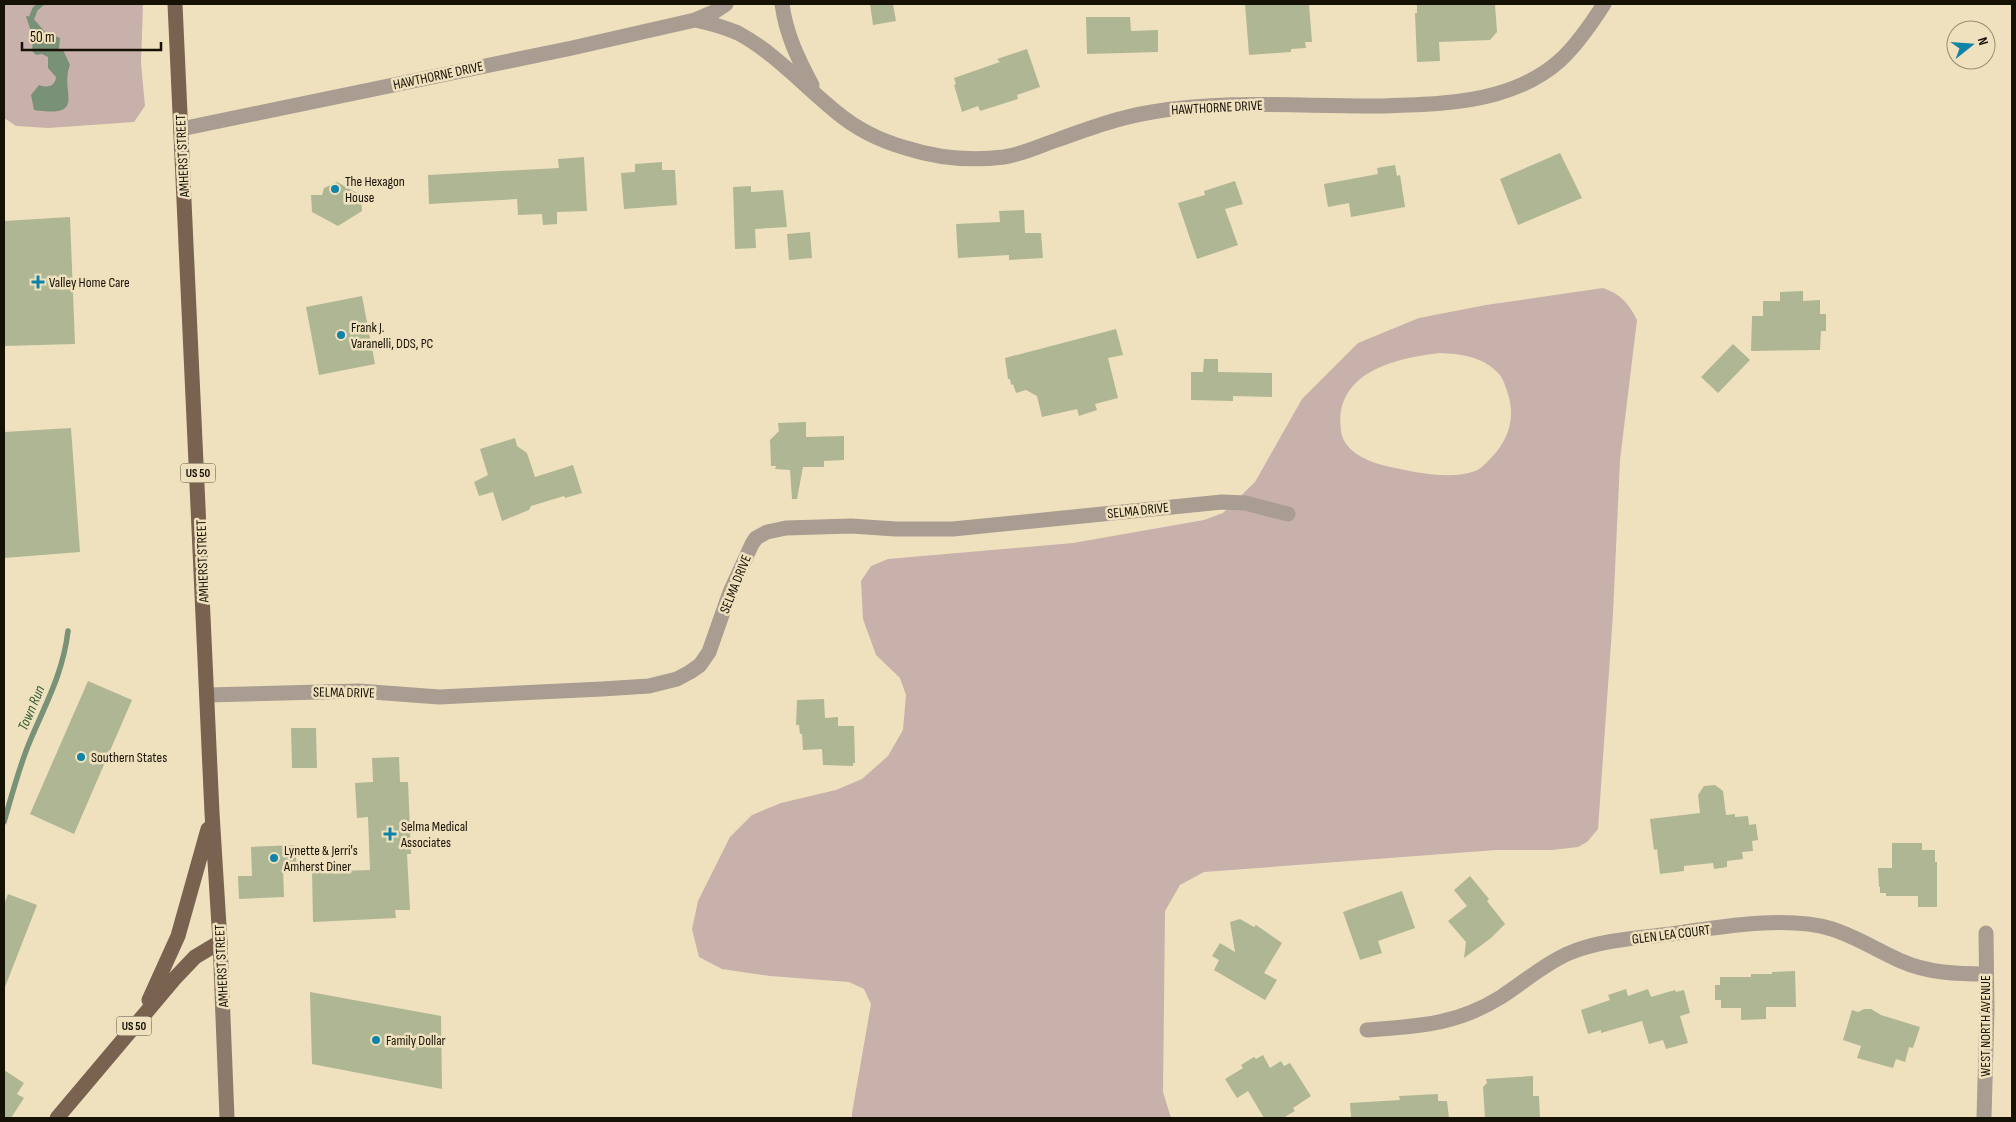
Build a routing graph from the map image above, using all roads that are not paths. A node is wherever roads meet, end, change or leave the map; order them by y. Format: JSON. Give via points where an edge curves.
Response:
{"nodes":[{"id":1,"x":176,"y":4,"type":"edge"},
{"id":2,"x":726,"y":4,"type":"edge"},
{"id":3,"x":782,"y":4,"type":"edge"},
{"id":4,"x":1604,"y":4,"type":"edge"},
{"id":5,"x":695,"y":20,"type":"junction"},
{"id":6,"x":816,"y":93,"type":"junction"},
{"id":7,"x":181,"y":129,"type":"junction"},
{"id":8,"x":1288,"y":514,"type":"dead end"},
{"id":9,"x":207,"y":695,"type":"junction"},
{"id":10,"x":212,"y":813,"type":"junction"},
{"id":11,"x":1986,"y":933,"type":"dead end"},
{"id":12,"x":220,"y":942,"type":"junction"},
{"id":13,"x":1986,"y":974,"type":"junction"},
{"id":14,"x":139,"y":1020,"type":"junction"},
{"id":15,"x":1368,"y":1030,"type":"dead end"},
{"id":16,"x":57,"y":1118,"type":"edge"},
{"id":17,"x":227,"y":1118,"type":"edge"},
{"id":18,"x":1984,"y":1118,"type":"edge"}],
"edges":[{"from":1,"to":7,"type":"main road","name":"AMHERST STREET","number":"US 50"},
{"from":2,"to":5,"type":"street","name":"HAWTHORNE DRIVE"},
{"from":3,"to":6,"type":"street","name":"HAWTHORNE DRIVE","via":[[788,34]]},
{"from":4,"to":6,"type":"street","name":"HAWTHORNE DRIVE","via":[[1569,53],[1550,69],[1497,93],[1416,105],[1194,106],[1107,124],[1006,156],[974,159],[906,148],[860,128]]},
{"from":5,"to":6,"type":"street","name":"HAWTHORNE DRIVE","via":[[738,34],[775,58]]},
{"from":5,"to":7,"type":"street","name":"HAWTHORNE DRIVE"},
{"from":7,"to":9,"type":"main road","name":"AMHERST STREET","number":"US 50"},
{"from":8,"to":9,"type":"street","name":"SELMA DRIVE","via":[[1245,503],[1222,502],[952,529],[786,528],[767,532],[752,544],[730,592],[709,652],[700,665],[677,679],[649,686],[439,697],[359,691]]},
{"from":9,"to":10,"type":"main road","name":"AMHERST STREET","number":"US 50"},
{"from":10,"to":12,"type":"main road","name":"AMHERST STREET","number":"US 50"},
{"from":10,"to":14,"type":"main road","number":"US 50","via":[[178,936]]},
{"from":11,"to":13,"type":"street","name":"WEST NORTH AVENUE"},
{"from":12,"to":14,"type":"main road","number":"US 50","via":[[195,957]]},
{"from":12,"to":17,"type":"street","name":"AMHERST STREET"},
{"from":13,"to":15,"type":"street","name":"GLEN LEA COURT","via":[[1929,970],[1901,961],[1832,929],[1774,922],[1596,945],[1569,953],[1481,1008],[1453,1019],[1424,1026]]},
{"from":13,"to":18,"type":"street","name":"WEST NORTH AVENUE"},
{"from":14,"to":16,"type":"main road","number":"US 50"}]}
